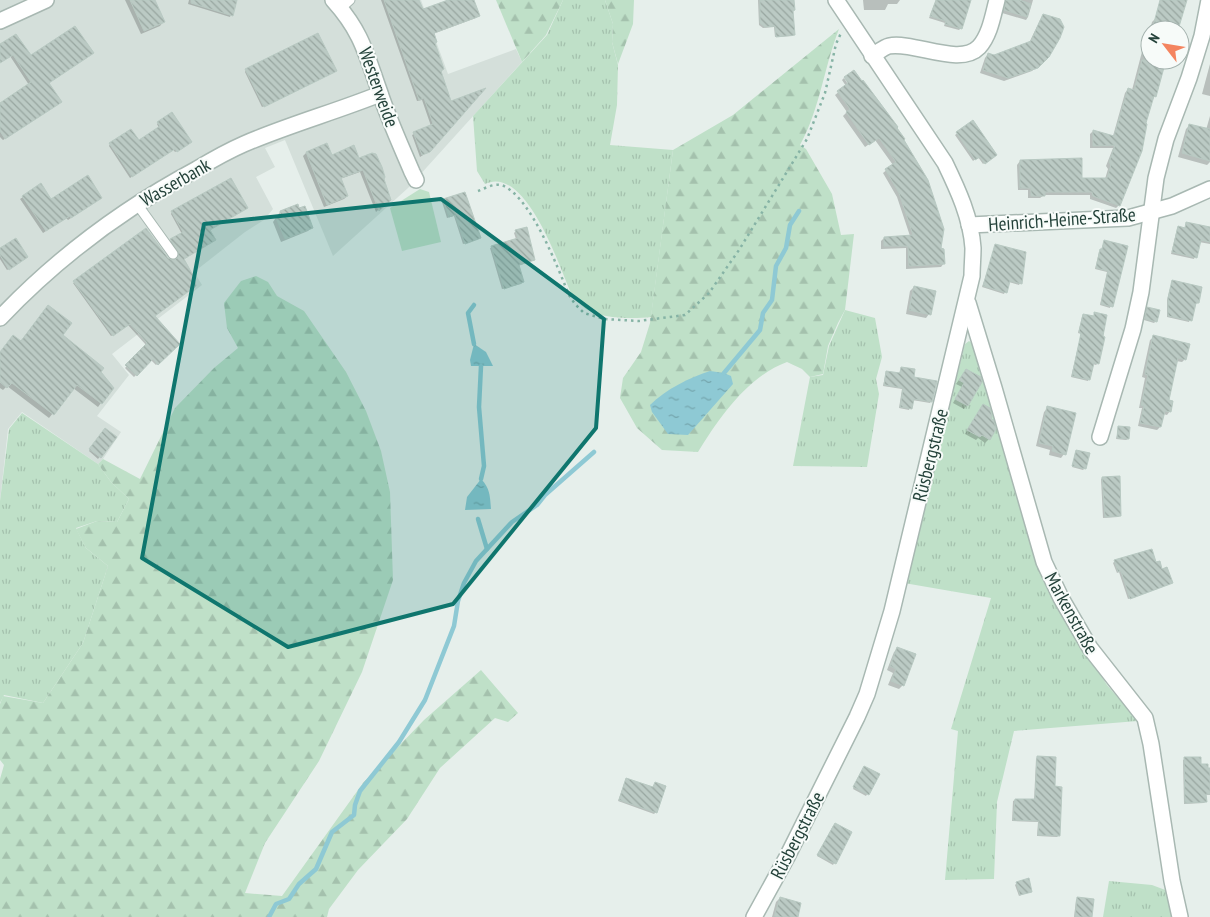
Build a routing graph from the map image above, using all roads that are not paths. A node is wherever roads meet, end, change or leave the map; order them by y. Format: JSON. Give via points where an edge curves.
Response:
{"nodes":[{"id":1,"x":46,"y":0,"type":"edge"},
{"id":2,"x":836,"y":0,"type":"edge"},
{"id":3,"x":997,"y":0,"type":"edge"},
{"id":4,"x":1209,"y":0,"type":"edge"},
{"id":5,"x":341,"y":3,"type":"edge"},
{"id":6,"x":0,"y":21,"type":"edge"},
{"id":7,"x":872,"y":56,"type":"junction"},
{"id":8,"x":380,"y":94,"type":"junction"},
{"id":9,"x":416,"y":180,"type":"dead end"},
{"id":10,"x":1210,"y":190,"type":"edge"},
{"id":11,"x":138,"y":204,"type":"junction"},
{"id":12,"x":1151,"y":213,"type":"junction"},
{"id":13,"x":969,"y":225,"type":"junction"},
{"id":14,"x":173,"y":254,"type":"dead end"},
{"id":15,"x":967,"y":301,"type":"junction"},
{"id":16,"x":0,"y":318,"type":"edge"},
{"id":17,"x":1100,"y":437,"type":"dead end"},
{"id":18,"x":754,"y":917,"type":"edge"},
{"id":19,"x":1180,"y":917,"type":"edge"}],
"edges":[{"from":1,"to":6,"type":"street"},
{"from":2,"to":7,"type":"street","name":"Rüsbergstraße"},
{"from":3,"to":7,"type":"street","via":[[988,31],[979,47],[971,52],[957,55],[918,47],[888,46]]},
{"from":4,"to":12,"type":"street","via":[[1202,36],[1166,139]]},
{"from":5,"to":8,"type":"street","name":"Westerweide","via":[[365,47]]},
{"from":7,"to":13,"type":"street","name":"Rüsbergstraße","via":[[945,163],[959,191]]},
{"from":8,"to":9,"type":"street","name":"Westerweide"},
{"from":8,"to":11,"type":"street","name":"Wasserbank","via":[[242,144]]},
{"from":10,"to":12,"type":"street","name":"Heinrich-Heine-Straße"},
{"from":11,"to":14,"type":"lane"},
{"from":11,"to":16,"type":"street","name":"Wasserbank","via":[[51,268]]},
{"from":12,"to":13,"type":"street","name":"Heinrich-Heine-Straße","via":[[1128,218]]},
{"from":12,"to":17,"type":"street","via":[[1133,329]]},
{"from":13,"to":15,"type":"street","name":"Rüsbergstraße","via":[[973,249]]},
{"from":15,"to":18,"type":"street","name":"Rüsbergstraße","via":[[892,611],[867,694],[787,858]]},
{"from":15,"to":19,"type":"street","name":"Markenstraße","via":[[1044,562],[1090,648],[1145,718]]}]}
